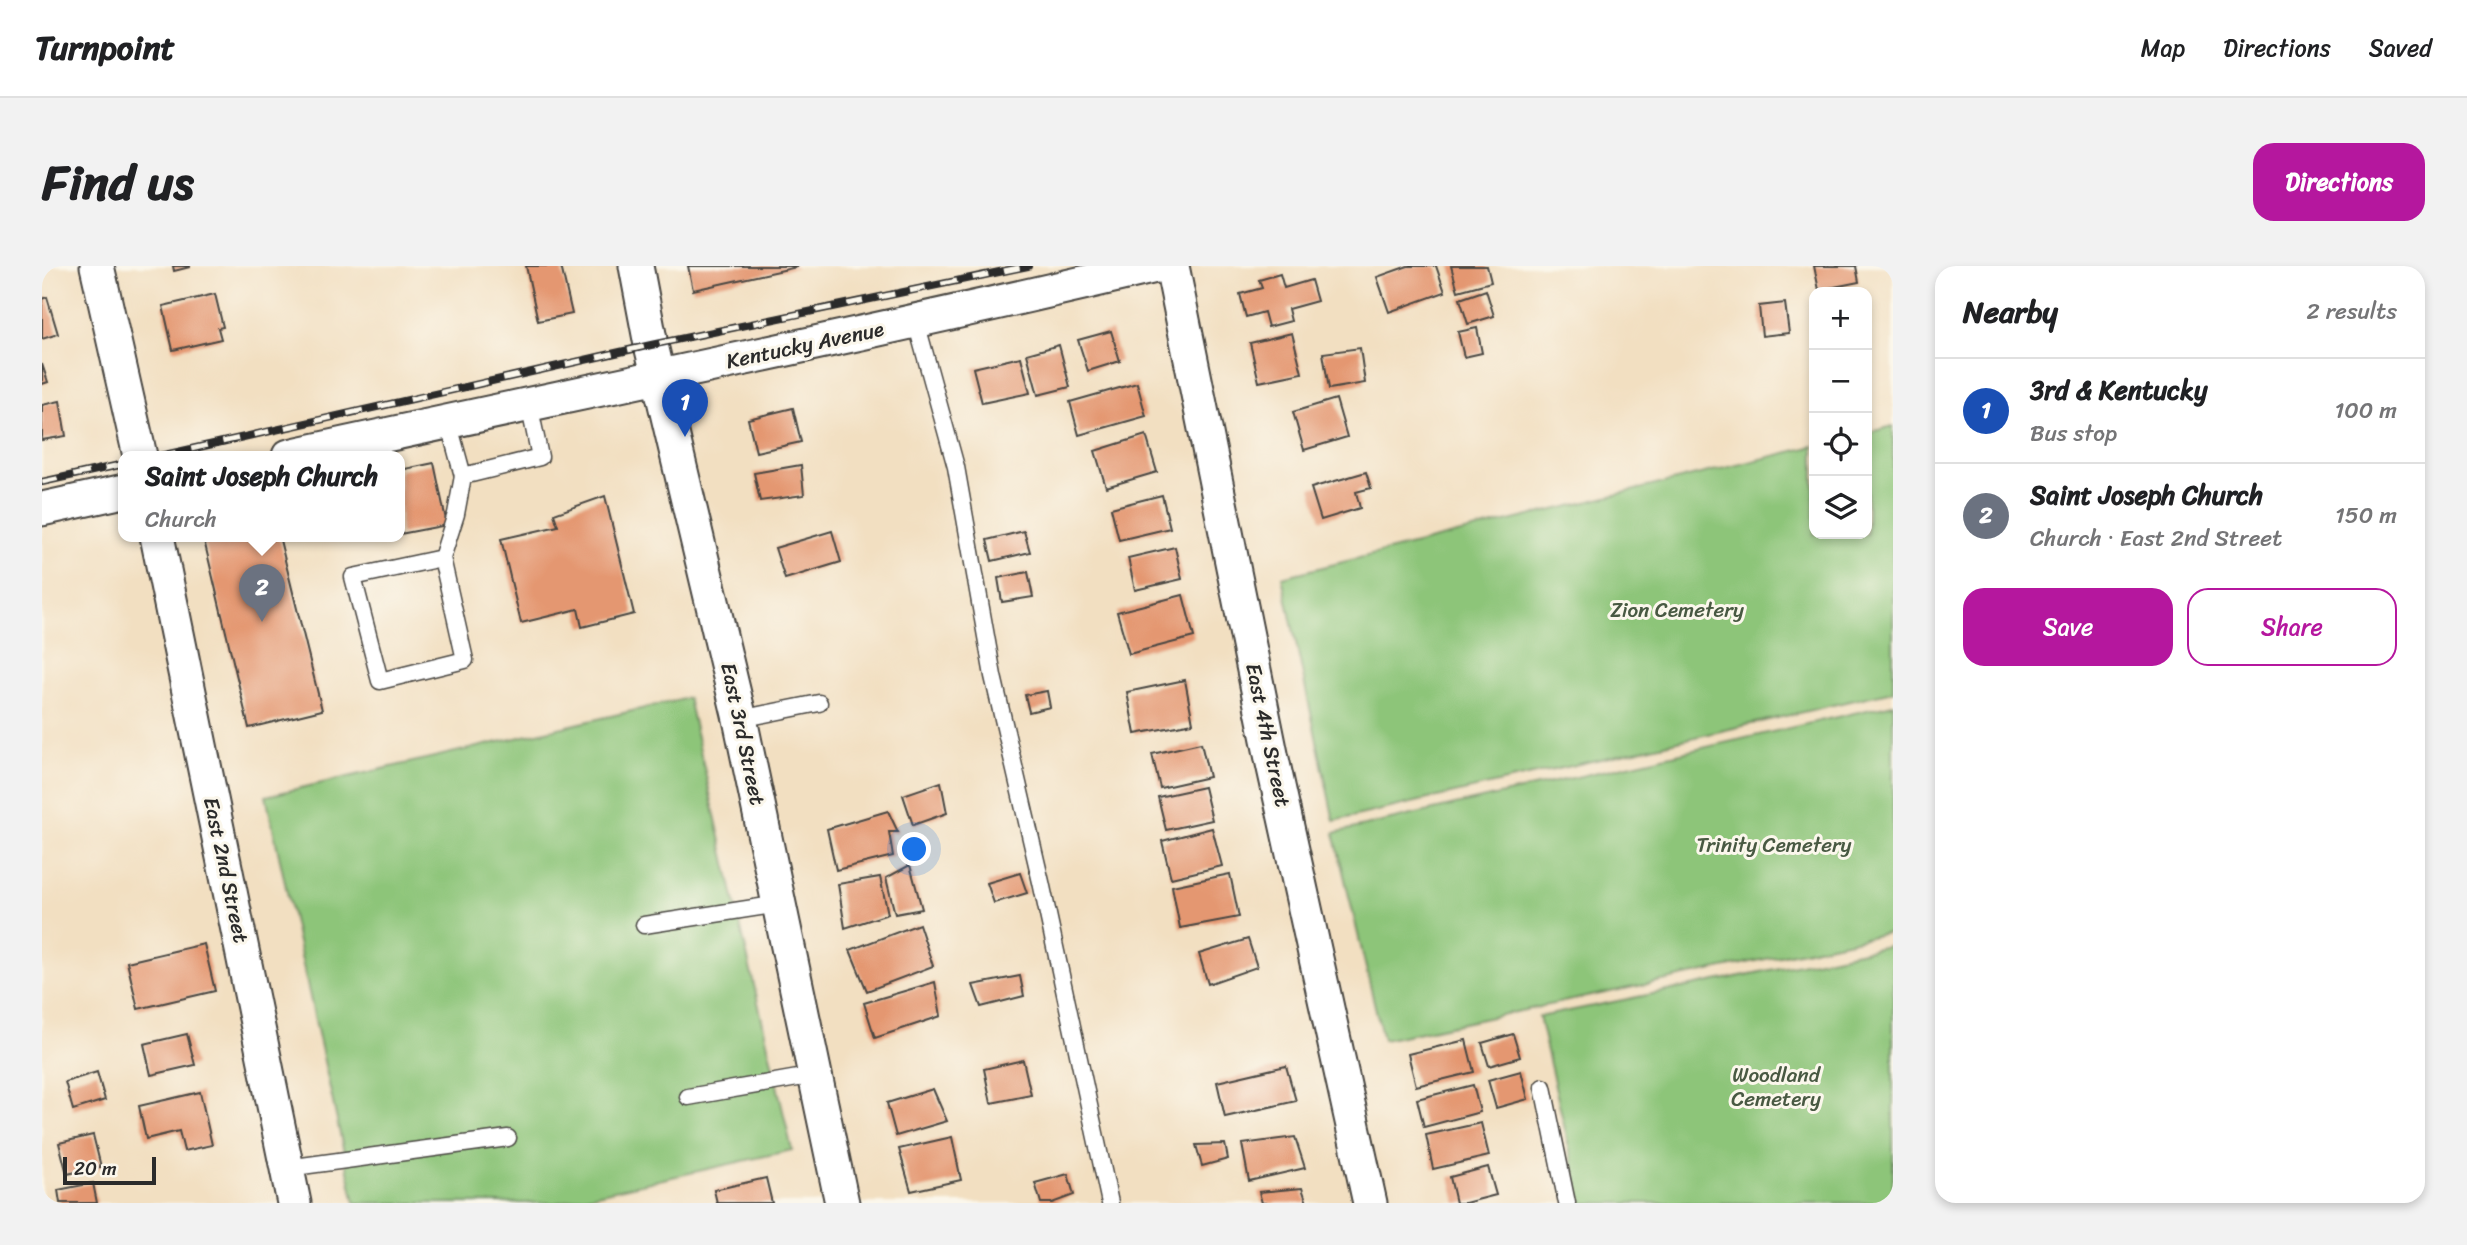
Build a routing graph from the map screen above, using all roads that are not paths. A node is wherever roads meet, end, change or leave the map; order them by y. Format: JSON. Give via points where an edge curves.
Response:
{"nodes":[{"id":1,"x":97,"y":266,"type":"edge"},
{"id":2,"x":636,"y":266,"type":"edge"},
{"id":3,"x":1156,"y":266,"type":"edge"},
{"id":4,"x":1172,"y":266,"type":"edge"},
{"id":5,"x":916,"y":322,"type":"junction"},
{"id":6,"x":659,"y":375,"type":"junction"},
{"id":7,"x":528,"y":404,"type":"junction"},
{"id":8,"x":448,"y":421,"type":"junction"},
{"id":9,"x":139,"y":451,"type":"edge"},
{"id":10,"x":312,"y":451,"type":"edge"},
{"id":11,"x":463,"y":476,"type":"junction"},
{"id":12,"x":118,"y":492,"type":"edge"},
{"id":13,"x":42,"y":509,"type":"edge"},
{"id":14,"x":158,"y":542,"type":"edge"},
{"id":15,"x":442,"y":558,"type":"junction"},
{"id":16,"x":819,"y":703,"type":"dead end"},
{"id":17,"x":740,"y":719,"type":"junction"},
{"id":18,"x":779,"y":904,"type":"junction"},
{"id":19,"x":645,"y":925,"type":"dead end"},
{"id":20,"x":815,"y":1075,"type":"junction"},
{"id":21,"x":1543,"y":1087,"type":"dead end"},
{"id":22,"x":688,"y":1097,"type":"dead end"},
{"id":23,"x":508,"y":1138,"type":"dead end"},
{"id":24,"x":287,"y":1168,"type":"junction"},
{"id":25,"x":294,"y":1203,"type":"edge"},
{"id":26,"x":842,"y":1203,"type":"edge"},
{"id":27,"x":1110,"y":1203,"type":"edge"},
{"id":28,"x":1370,"y":1203,"type":"edge"},
{"id":29,"x":1567,"y":1203,"type":"edge"}],
"edges":[{"from":1,"to":9,"type":"street"},
{"from":2,"to":6,"type":"street","name":"East 3rd Street"},
{"from":3,"to":5,"type":"street","name":"Kentucky Avenue"},
{"from":4,"to":28,"type":"street","name":"East 4th Street","via":[[1272,759]]},
{"from":5,"to":6,"type":"street","name":"Kentucky Avenue"},
{"from":5,"to":27,"type":"lane","via":[[956,467],[993,676]]},
{"from":6,"to":7,"type":"street","name":"Kentucky Avenue"},
{"from":6,"to":17,"type":"street","name":"East 3rd Street"},
{"from":7,"to":8,"type":"street","name":"Kentucky Avenue"},
{"from":7,"to":11,"type":"lane","via":[[540,457]]},
{"from":8,"to":10,"type":"street","name":"Kentucky Avenue"},
{"from":8,"to":11,"type":"lane"},
{"from":11,"to":15,"type":"lane"},
{"from":12,"to":13,"type":"street"},
{"from":14,"to":24,"type":"street","name":"East 2nd Street"},
{"from":15,"to":15,"type":"lane","via":[[353,577],[380,681],[465,660]]},
{"from":16,"to":17,"type":"lane"},
{"from":17,"to":18,"type":"street","name":"East 3rd Street"},
{"from":18,"to":19,"type":"lane"},
{"from":18,"to":20,"type":"street","name":"East 3rd Street"},
{"from":20,"to":22,"type":"lane"},
{"from":20,"to":26,"type":"street","name":"East 3rd Street"},
{"from":21,"to":29,"type":"lane"},
{"from":23,"to":24,"type":"lane"},
{"from":24,"to":25,"type":"street","name":"East 2nd Street"}]}
